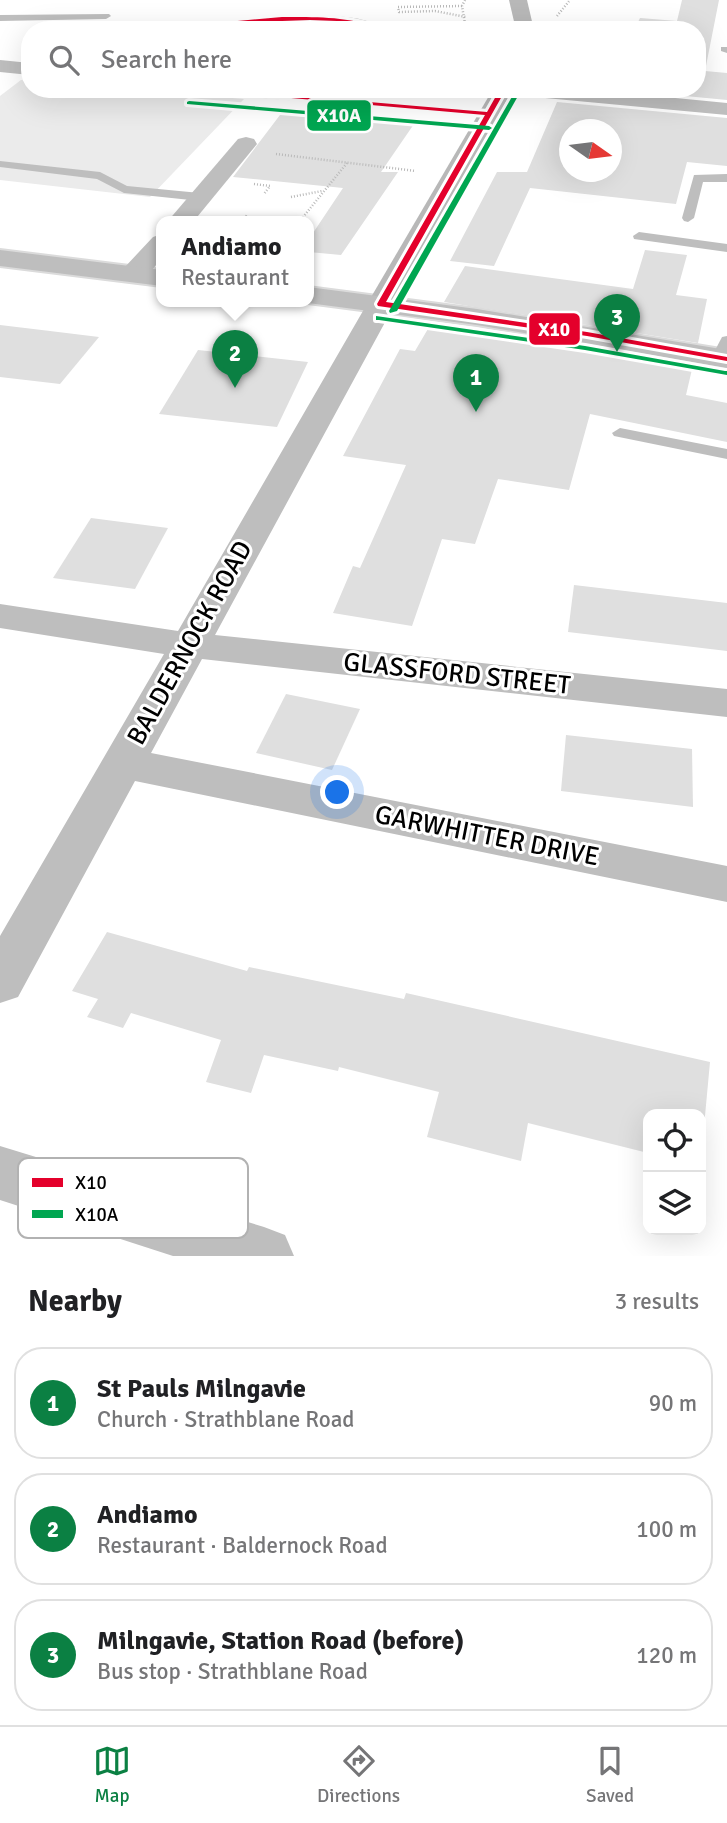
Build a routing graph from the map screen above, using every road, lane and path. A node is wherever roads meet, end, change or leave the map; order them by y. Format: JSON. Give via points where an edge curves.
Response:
{"nodes":[{"id":1,"x":465,"y":0,"type":"edge"},
{"id":2,"x":518,"y":0,"type":"edge"},
{"id":3,"x":570,"y":0,"type":"edge"},
{"id":4,"x":462,"y":6,"type":"junction"},
{"id":5,"x":106,"y":16,"type":"dead end"},
{"id":6,"x":41,"y":17,"type":"junction"},
{"id":7,"x":466,"y":17,"type":"junction"},
{"id":8,"x":0,"y":18,"type":"edge"},
{"id":9,"x":41,"y":21,"type":"edge"},
{"id":10,"x":289,"y":21,"type":"edge"},
{"id":11,"x":353,"y":21,"type":"edge"},
{"id":12,"x":466,"y":21,"type":"edge"},
{"id":13,"x":523,"y":21,"type":"edge"},
{"id":14,"x":555,"y":21,"type":"edge"},
{"id":15,"x":0,"y":66,"type":"edge"},
{"id":16,"x":21,"y":68,"type":"edge"},
{"id":17,"x":298,"y":98,"type":"edge"},
{"id":18,"x":327,"y":98,"type":"edge"},
{"id":19,"x":367,"y":98,"type":"edge"},
{"id":20,"x":498,"y":98,"type":"edge"},
{"id":21,"x":609,"y":98,"type":"edge"},
{"id":22,"x":322,"y":100,"type":"junction"},
{"id":23,"x":379,"y":105,"type":"junction"},
{"id":24,"x":727,"y":109,"type":"edge"},
{"id":25,"x":490,"y":114,"type":"junction"},
{"id":26,"x":244,"y":147,"type":"joint"},
{"id":27,"x":347,"y":162,"type":"junction"},
{"id":28,"x":0,"y":163,"type":"edge"},
{"id":29,"x":455,"y":175,"type":"junction"},
{"id":30,"x":727,"y":178,"type":"edge"},
{"id":31,"x":323,"y":191,"type":"junction"},
{"id":32,"x":201,"y":197,"type":"junction"},
{"id":33,"x":291,"y":197,"type":"dead end"},
{"id":34,"x":184,"y":216,"type":"edge"},
{"id":35,"x":304,"y":216,"type":"edge"},
{"id":36,"x":688,"y":218,"type":"dead end"},
{"id":37,"x":639,"y":236,"type":"dead end"},
{"id":38,"x":727,"y":248,"type":"edge"},
{"id":39,"x":156,"y":249,"type":"edge"},
{"id":40,"x":0,"y":258,"type":"edge"},
{"id":41,"x":133,"y":274,"type":"junction"},
{"id":42,"x":156,"y":277,"type":"edge"},
{"id":43,"x":314,"y":296,"type":"edge"},
{"id":44,"x":382,"y":304,"type":"junction"},
{"id":45,"x":724,"y":352,"type":"edge"},
{"id":46,"x":620,"y":433,"type":"dead end"},
{"id":47,"x":727,"y":454,"type":"edge"},
{"id":48,"x":0,"y":616,"type":"edge"},
{"id":49,"x":188,"y":645,"type":"junction"},
{"id":50,"x":727,"y":703,"type":"edge"},
{"id":51,"x":123,"y":762,"type":"junction"},
{"id":52,"x":727,"y":884,"type":"edge"},
{"id":53,"x":0,"y":982,"type":"edge"},
{"id":54,"x":0,"y":1173,"type":"edge"},
{"id":55,"x":18,"y":1179,"type":"edge"},
{"id":56,"x":207,"y":1238,"type":"edge"},
{"id":57,"x":264,"y":1256,"type":"edge"}],
"edges":[{"from":1,"to":4,"type":"path"},
{"from":2,"to":13,"type":"main road"},
{"from":3,"to":14,"type":"path"},
{"from":4,"to":7,"type":"path"},
{"from":4,"to":7,"type":"path","via":[[398,7],[400,12],[435,11]]},
{"from":5,"to":6,"type":"lane"},
{"from":6,"to":8,"type":"lane"},
{"from":6,"to":9,"type":"lane"},
{"from":7,"to":12,"type":"path"},
{"from":10,"to":11,"type":"lane"},
{"from":15,"to":16,"type":"street"},
{"from":17,"to":22,"type":"lane"},
{"from":18,"to":22,"type":"street"},
{"from":19,"to":23,"type":"lane"},
{"from":20,"to":25,"type":"main road"},
{"from":21,"to":24,"type":"street"},
{"from":22,"to":23,"type":"lane"},
{"from":23,"to":25,"type":"lane"},
{"from":25,"to":29,"type":"main road"},
{"from":26,"to":27,"type":"path"},
{"from":26,"to":32,"type":"street"},
{"from":27,"to":29,"type":"path"},
{"from":27,"to":31,"type":"path"},
{"from":28,"to":32,"type":"lane","via":[[100,176],[124,189]]},
{"from":29,"to":44,"type":"main road"},
{"from":30,"to":36,"type":"lane","via":[[698,178]]},
{"from":31,"to":33,"type":"path"},
{"from":31,"to":35,"type":"path"},
{"from":32,"to":34,"type":"street"},
{"from":37,"to":38,"type":"lane"},
{"from":39,"to":41,"type":"street"},
{"from":40,"to":41,"type":"street"},
{"from":41,"to":42,"type":"street"},
{"from":43,"to":44,"type":"street"},
{"from":44,"to":45,"type":"street"},
{"from":44,"to":49,"type":"street","name":"BALDERNOCK ROAD"},
{"from":46,"to":47,"type":"lane"},
{"from":48,"to":49,"type":"street","name":"GLASSFORD STREET"},
{"from":49,"to":50,"type":"street","name":"GLASSFORD STREET"},
{"from":49,"to":51,"type":"street","name":"BALDERNOCK ROAD"},
{"from":51,"to":52,"type":"street","name":"GARWHITTER DRIVE"},
{"from":51,"to":53,"type":"street","name":"BALDERNOCK ROAD"},
{"from":54,"to":55,"type":"street"},
{"from":56,"to":57,"type":"street"}]}
